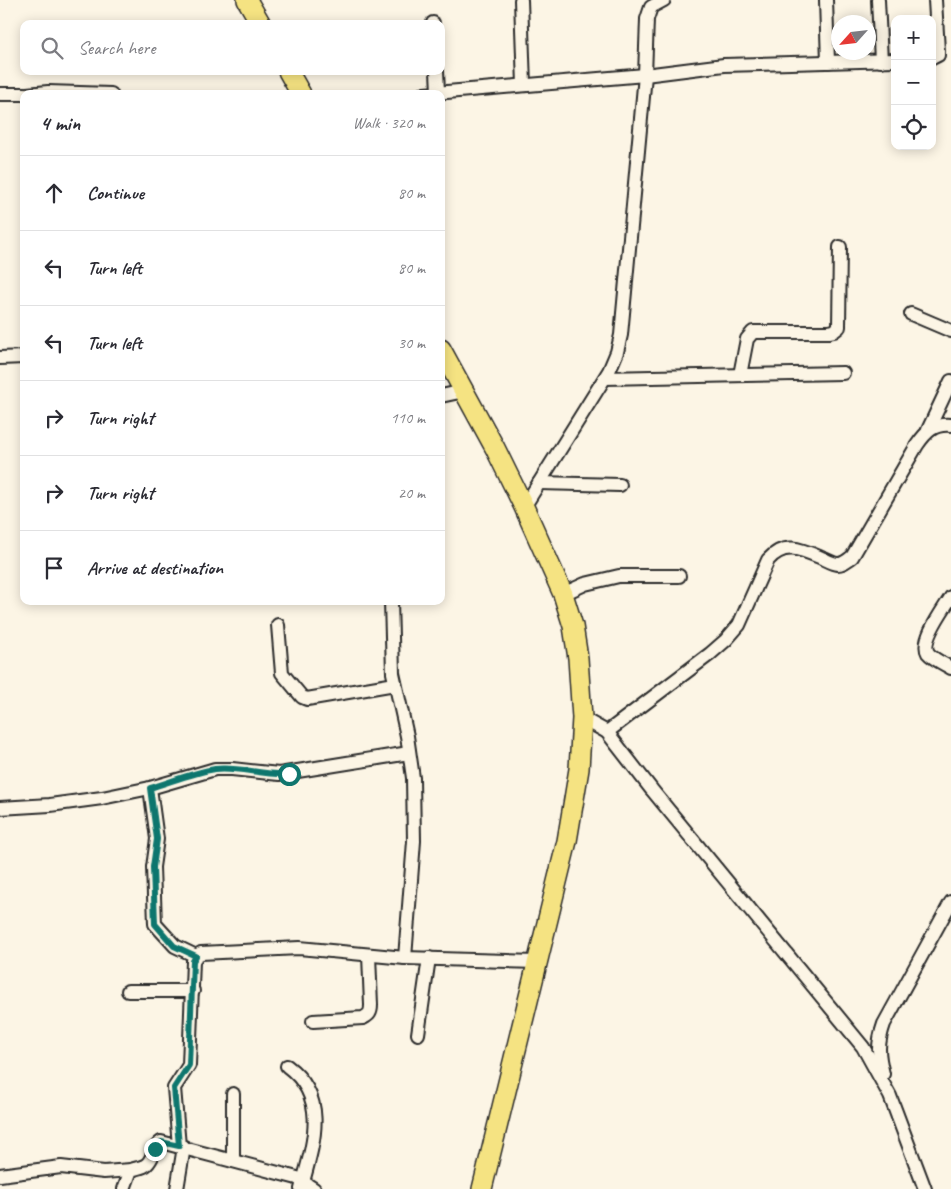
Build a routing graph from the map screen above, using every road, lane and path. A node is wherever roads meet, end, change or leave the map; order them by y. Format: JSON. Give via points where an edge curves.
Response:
{"nodes":[{"id":1,"x":247,"y":0,"type":"edge"},
{"id":2,"x":522,"y":0,"type":"edge"},
{"id":3,"x":664,"y":0,"type":"edge"},
{"id":4,"x":826,"y":0,"type":"edge"},
{"id":5,"x":878,"y":0,"type":"edge"},
{"id":6,"x":935,"y":0,"type":"edge"},
{"id":7,"x":936,"y":15,"type":"edge"},
{"id":8,"x":936,"y":17,"type":"edge"},
{"id":9,"x":259,"y":20,"type":"edge"},
{"id":10,"x":936,"y":56,"type":"edge"},
{"id":11,"x":891,"y":60,"type":"edge"},
{"id":12,"x":881,"y":61,"type":"junction"},
{"id":13,"x":828,"y":62,"type":"junction"},
{"id":14,"x":290,"y":75,"type":"edge"},
{"id":15,"x":437,"y":75,"type":"edge"},
{"id":16,"x":646,"y":75,"type":"junction"},
{"id":17,"x":524,"y":85,"type":"junction"},
{"id":18,"x":298,"y":90,"type":"edge"},
{"id":19,"x":438,"y":90,"type":"edge"},
{"id":20,"x":445,"y":91,"type":"edge"},
{"id":21,"x":0,"y":94,"type":"edge"},
{"id":22,"x":20,"y":94,"type":"edge"},
{"id":23,"x":840,"y":247,"type":"dead end"},
{"id":24,"x":911,"y":314,"type":"dead end"},
{"id":25,"x":951,"y":331,"type":"edge"},
{"id":26,"x":445,"y":356,"type":"edge"},
{"id":27,"x":20,"y":357,"type":"edge"},
{"id":28,"x":0,"y":358,"type":"edge"},
{"id":29,"x":843,"y":373,"type":"dead end"},
{"id":30,"x":740,"y":375,"type":"junction"},
{"id":31,"x":605,"y":378,"type":"junction"},
{"id":32,"x":951,"y":381,"type":"edge"},
{"id":33,"x":464,"y":390,"type":"junction"},
{"id":34,"x":445,"y":395,"type":"edge"},
{"id":35,"x":951,"y":425,"type":"edge"},
{"id":36,"x":928,"y":430,"type":"junction"},
{"id":37,"x":539,"y":483,"type":"junction"},
{"id":38,"x":620,"y":486,"type":"dead end"},
{"id":39,"x":524,"y":507,"type":"junction"},
{"id":40,"x":679,"y":576,"type":"dead end"},
{"id":41,"x":563,"y":594,"type":"junction"},
{"id":42,"x":951,"y":597,"type":"edge"},
{"id":43,"x":391,"y":605,"type":"edge"},
{"id":44,"x":278,"y":625,"type":"dead end"},
{"id":45,"x":951,"y":668,"type":"edge"},
{"id":46,"x":395,"y":684,"type":"junction"},
{"id":47,"x":582,"y":718,"type":"junction"},
{"id":48,"x":607,"y":732,"type":"junction"},
{"id":49,"x":409,"y":753,"type":"junction"},
{"id":50,"x":150,"y":788,"type":"junction"},
{"id":51,"x":0,"y":808,"type":"edge"},
{"id":52,"x":951,"y":902,"type":"edge"},
{"id":53,"x":369,"y":955,"type":"junction"},
{"id":54,"x":196,"y":956,"type":"junction"},
{"id":55,"x":405,"y":958,"type":"junction"},
{"id":56,"x":429,"y":958,"type":"junction"},
{"id":57,"x":537,"y":962,"type":"junction"},
{"id":58,"x":128,"y":991,"type":"dead end"},
{"id":59,"x":193,"y":991,"type":"junction"},
{"id":60,"x":313,"y":1021,"type":"dead end"},
{"id":61,"x":418,"y":1034,"type":"dead end"},
{"id":62,"x":287,"y":1066,"type":"dead end"},
{"id":63,"x":233,"y":1094,"type":"dead end"},
{"id":64,"x":890,"y":1096,"type":"junction"},
{"id":65,"x":182,"y":1146,"type":"junction"},
{"id":66,"x":233,"y":1161,"type":"junction"},
{"id":67,"x":131,"y":1170,"type":"junction"},
{"id":68,"x":0,"y":1175,"type":"edge"},
{"id":69,"x":306,"y":1186,"type":"edge"},
{"id":70,"x":124,"y":1189,"type":"edge"},
{"id":71,"x":177,"y":1189,"type":"edge"},
{"id":72,"x":482,"y":1189,"type":"edge"},
{"id":73,"x":925,"y":1189,"type":"edge"}],
"edges":[{"from":1,"to":9,"type":"highway"},
{"from":2,"to":17,"type":"street"},
{"from":3,"to":16,"type":"street","via":[[648,12]]},
{"from":4,"to":13,"type":"street"},
{"from":5,"to":12,"type":"street"},
{"from":6,"to":7,"type":"street"},
{"from":8,"to":10,"type":"street"},
{"from":11,"to":12,"type":"street"},
{"from":12,"to":13,"type":"street"},
{"from":13,"to":16,"type":"street","via":[[724,65]]},
{"from":14,"to":18,"type":"highway"},
{"from":15,"to":19,"type":"street"},
{"from":16,"to":17,"type":"street"},
{"from":16,"to":31,"type":"street","via":[[620,335],[617,352]]},
{"from":17,"to":20,"type":"street"},
{"from":21,"to":22,"type":"street"},
{"from":23,"to":30,"type":"street","via":[[839,327],[829,332],[753,332],[747,339]]},
{"from":24,"to":25,"type":"street"},
{"from":26,"to":33,"type":"highway"},
{"from":27,"to":28,"type":"street"},
{"from":29,"to":30,"type":"street"},
{"from":30,"to":31,"type":"street"},
{"from":31,"to":37,"type":"street"},
{"from":32,"to":36,"type":"street"},
{"from":33,"to":34,"type":"street"},
{"from":33,"to":39,"type":"highway"},
{"from":35,"to":36,"type":"street","via":[[939,425]]},
{"from":36,"to":48,"type":"street","via":[[852,557],[836,564],[800,549],[790,548],[774,554],[768,560],[739,624],[726,640]]},
{"from":37,"to":38,"type":"street"},
{"from":37,"to":39,"type":"street"},
{"from":39,"to":41,"type":"highway"},
{"from":40,"to":41,"type":"street","via":[[619,576],[585,584]]},
{"from":41,"to":47,"type":"highway","via":[[578,658]]},
{"from":42,"to":45,"type":"street","via":[[927,637],[926,646],[932,657]]},
{"from":43,"to":46,"type":"street"},
{"from":44,"to":46,"type":"street","via":[[282,673],[302,697],[307,699]]},
{"from":46,"to":49,"type":"street"},
{"from":47,"to":48,"type":"street"},
{"from":47,"to":57,"type":"highway","via":[[575,798]]},
{"from":48,"to":64,"type":"street","via":[[863,1047]]},
{"from":49,"to":50,"type":"street","via":[[279,774],[214,769]]},
{"from":49,"to":55,"type":"street","via":[[414,841]]},
{"from":50,"to":51,"type":"street","via":[[75,803]]},
{"from":50,"to":54,"type":"street","via":[[157,839],[153,867],[155,924],[174,946]]},
{"from":52,"to":64,"type":"street","via":[[884,1024],[878,1041]]},
{"from":53,"to":54,"type":"street","via":[[299,948],[207,952]]},
{"from":53,"to":55,"type":"street"},
{"from":53,"to":60,"type":"street","via":[[371,1012],[368,1016]]},
{"from":54,"to":59,"type":"street","via":[[193,961]]},
{"from":55,"to":56,"type":"street"},
{"from":56,"to":57,"type":"street"},
{"from":56,"to":61,"type":"street"},
{"from":57,"to":72,"type":"highway"},
{"from":58,"to":59,"type":"street"},
{"from":59,"to":65,"type":"street","via":[[189,1065],[174,1088]]},
{"from":62,"to":69,"type":"street","via":[[299,1074],[307,1086],[315,1109]]},
{"from":63,"to":66,"type":"street"},
{"from":64,"to":73,"type":"street"},
{"from":65,"to":66,"type":"street"},
{"from":65,"to":67,"type":"street","via":[[161,1142],[146,1165]]},
{"from":65,"to":71,"type":"street"},
{"from":66,"to":69,"type":"street"},
{"from":67,"to":68,"type":"street","via":[[104,1172],[61,1167]]},
{"from":67,"to":70,"type":"street"}]}
